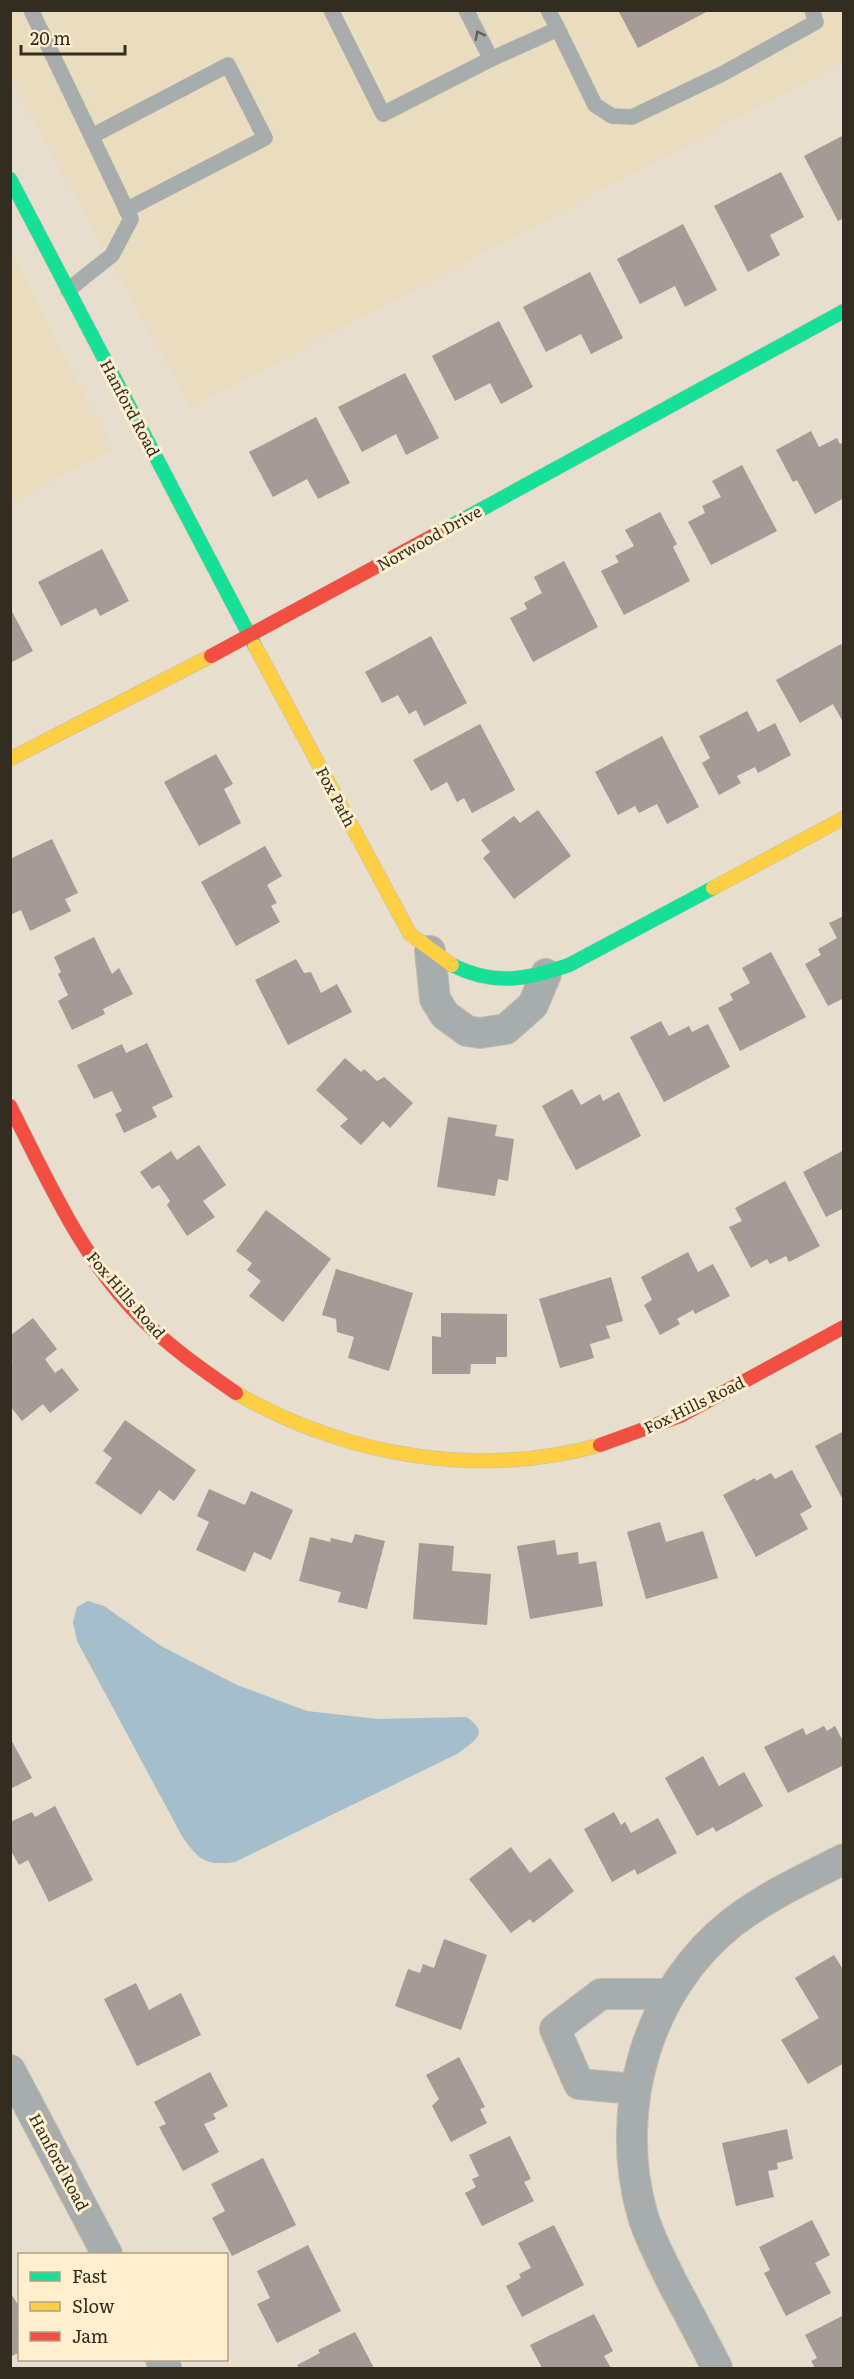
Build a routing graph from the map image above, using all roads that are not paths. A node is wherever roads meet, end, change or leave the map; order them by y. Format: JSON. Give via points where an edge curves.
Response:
{"nodes":[{"id":1,"x":31,"y":10,"type":"edge"},
{"id":2,"x":331,"y":10,"type":"edge"},
{"id":3,"x":466,"y":10,"type":"edge"},
{"id":4,"x":548,"y":10,"type":"edge"},
{"id":5,"x":812,"y":10,"type":"edge"},
{"id":6,"x":558,"y":29,"type":"junction"},
{"id":7,"x":491,"y":59,"type":"junction"},
{"id":8,"x":92,"y":136,"type":"junction"},
{"id":9,"x":10,"y":179,"type":"edge"},
{"id":10,"x":126,"y":210,"type":"junction"},
{"id":11,"x":68,"y":290,"type":"junction"},
{"id":12,"x":843,"y":311,"type":"edge"},
{"id":13,"x":250,"y":636,"type":"junction"},
{"id":14,"x":10,"y":759,"type":"edge"},
{"id":15,"x":843,"y":818,"type":"edge"},
{"id":16,"x":430,"y":951,"type":"junction"},
{"id":17,"x":546,"y":974,"type":"junction"},
{"id":18,"x":10,"y":1106,"type":"edge"},
{"id":19,"x":843,"y":1327,"type":"edge"},
{"id":20,"x":843,"y":1858,"type":"edge"},
{"id":21,"x":670,"y":1994,"type":"junction"},
{"id":22,"x":10,"y":2070,"type":"edge"},
{"id":23,"x":635,"y":2089,"type":"junction"},
{"id":24,"x":106,"y":2253,"type":"edge"},
{"id":25,"x":717,"y":2368,"type":"edge"}],
"edges":[{"from":1,"to":8,"type":"lane"},
{"from":2,"to":7,"type":"lane","via":[[383,114]]},
{"from":7,"to":3,"type":"lane","one_way":true},
{"from":4,"to":6,"type":"lane"},
{"from":5,"to":6,"type":"lane","via":[[816,22],[722,74],[632,117],[612,116],[595,105]]},
{"from":6,"to":7,"type":"lane"},
{"from":8,"to":10,"type":"lane"},
{"from":8,"to":10,"type":"lane","via":[[228,65],[265,138]]},
{"from":9,"to":11,"type":"street","name":"Hanford Road"},
{"from":10,"to":11,"type":"lane","via":[[131,219],[112,255]]},
{"from":11,"to":13,"type":"street","name":"Hanford Road"},
{"from":12,"to":13,"type":"street","name":"Norwood Drive"},
{"from":13,"to":14,"type":"street","name":"Norwood Drive"},
{"from":13,"to":16,"type":"street","name":"Fox Path","via":[[410,934]]},
{"from":15,"to":17,"type":"street","name":"Fox Path"},
{"from":16,"to":17,"type":"street","name":"Fox Path","via":[[451,966],[481,977],[508,980]]},
{"from":16,"to":17,"type":"street","via":[[435,999],[445,1015],[467,1031],[506,1029],[532,1005]]},
{"from":18,"to":19,"type":"street","name":"Fox Hills Road","via":[[79,1239],[102,1274],[148,1326],[190,1362],[248,1401],[310,1431],[350,1444],[460,1461],[530,1459],[598,1446],[689,1412]]},
{"from":20,"to":21,"type":"street","via":[[733,1923],[705,1947]]},
{"from":21,"to":23,"type":"street","via":[[653,2028]]},
{"from":21,"to":23,"type":"street","via":[[601,1994],[555,2029],[579,2084]]},
{"from":22,"to":24,"type":"street","name":"Hanford Road"},
{"from":23,"to":25,"type":"street","via":[[631,2126],[642,2214],[653,2245]]}]}
